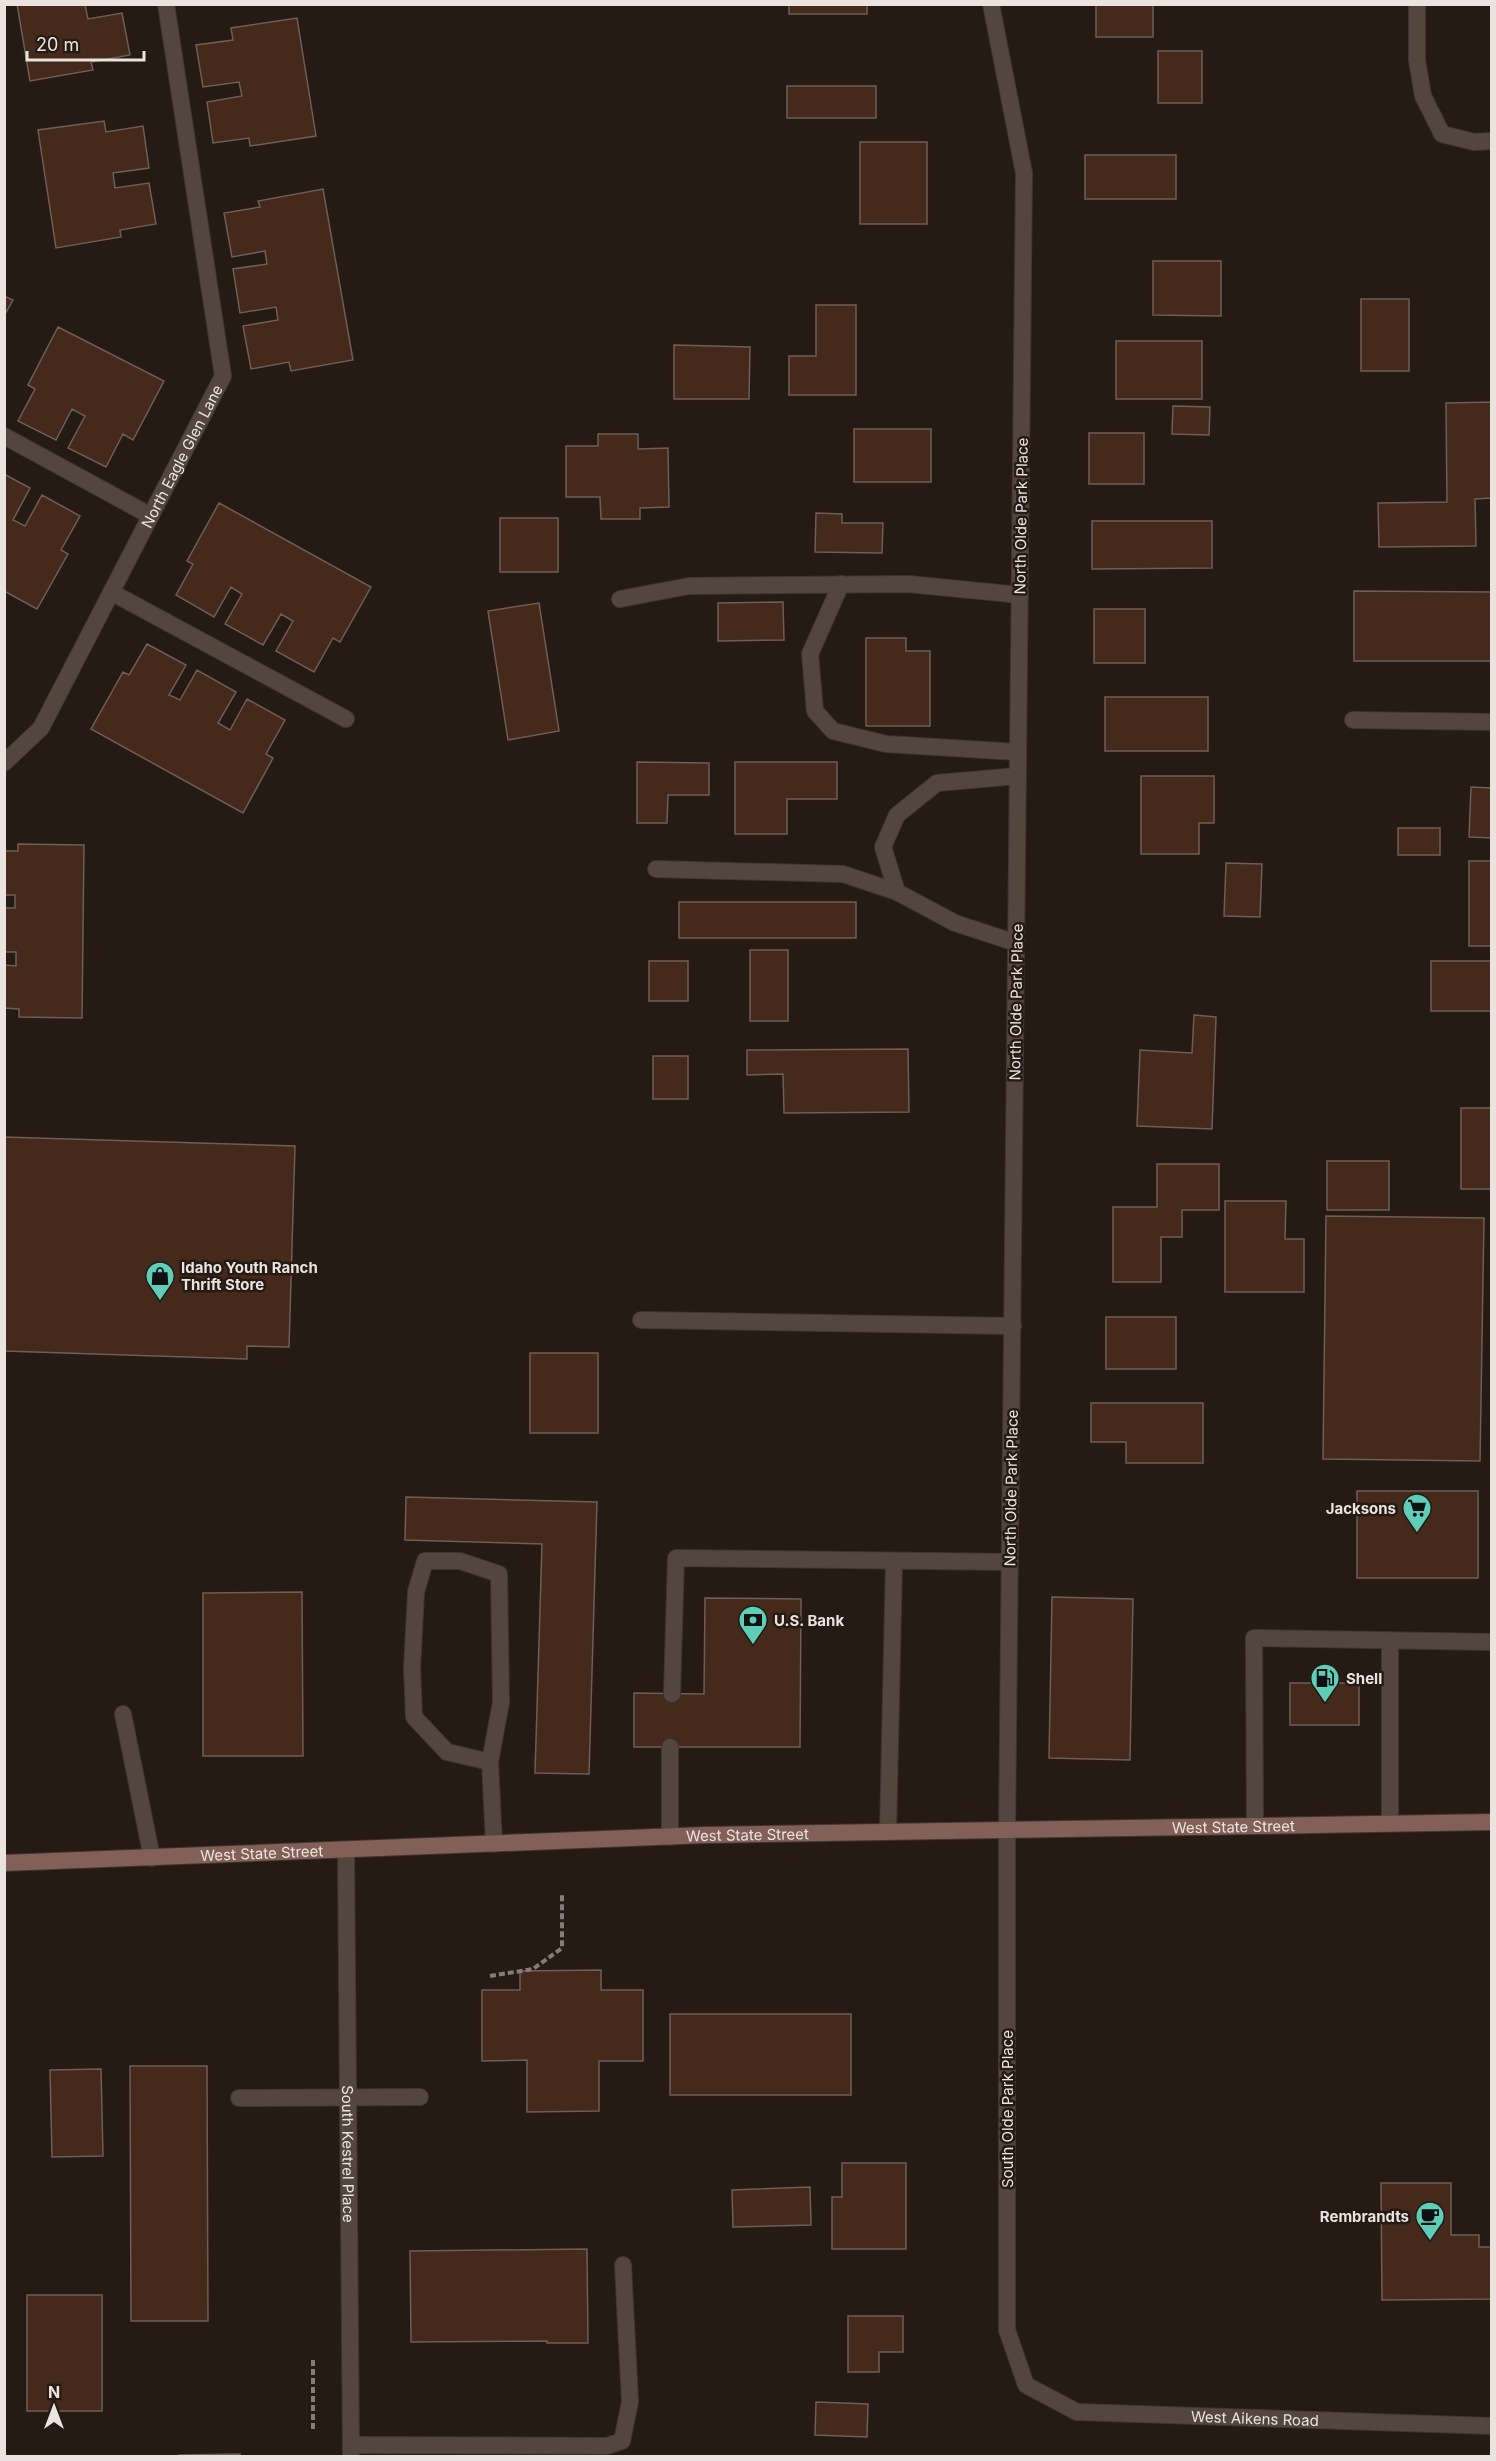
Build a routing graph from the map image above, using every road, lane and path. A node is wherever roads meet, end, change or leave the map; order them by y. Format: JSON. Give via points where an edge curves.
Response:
{"nodes":[{"id":1,"x":166,"y":4,"type":"edge"},
{"id":2,"x":992,"y":4,"type":"edge"},
{"id":3,"x":1418,"y":4,"type":"edge"},
{"id":4,"x":1491,"y":141,"type":"edge"},
{"id":5,"x":4,"y":436,"type":"edge"},
{"id":6,"x":151,"y":516,"type":"junction"},
{"id":7,"x":841,"y":584,"type":"junction"},
{"id":8,"x":111,"y":592,"type":"junction"},
{"id":9,"x":1020,"y":595,"type":"junction"},
{"id":10,"x":620,"y":598,"type":"dead end"},
{"id":11,"x":346,"y":719,"type":"dead end"},
{"id":12,"x":1353,"y":720,"type":"dead end"},
{"id":13,"x":1491,"y":722,"type":"edge"},
{"id":14,"x":1018,"y":752,"type":"junction"},
{"id":15,"x":4,"y":763,"type":"edge"},
{"id":16,"x":1018,"y":776,"type":"junction"},
{"id":17,"x":656,"y":869,"type":"dead end"},
{"id":18,"x":897,"y":892,"type":"junction"},
{"id":19,"x":1016,"y":943,"type":"junction"},
{"id":20,"x":641,"y":1320,"type":"dead end"},
{"id":21,"x":1013,"y":1326,"type":"junction"},
{"id":22,"x":894,"y":1562,"type":"junction"},
{"id":23,"x":1010,"y":1562,"type":"junction"},
{"id":24,"x":1390,"y":1640,"type":"junction"},
{"id":25,"x":1491,"y":1642,"type":"edge"},
{"id":26,"x":672,"y":1694,"type":"dead end"},
{"id":27,"x":123,"y":1714,"type":"dead end"},
{"id":28,"x":670,"y":1747,"type":"dead end"},
{"id":29,"x":490,"y":1762,"type":"junction"},
{"id":30,"x":1491,"y":1822,"type":"edge"},
{"id":31,"x":1390,"y":1823,"type":"junction"},
{"id":32,"x":1255,"y":1826,"type":"junction"},
{"id":33,"x":1007,"y":1830,"type":"junction"},
{"id":34,"x":888,"y":1832,"type":"junction"},
{"id":35,"x":670,"y":1837,"type":"junction"},
{"id":36,"x":494,"y":1844,"type":"junction"},
{"id":37,"x":346,"y":1851,"type":"junction"},
{"id":38,"x":152,"y":1858,"type":"junction"},
{"id":39,"x":4,"y":1863,"type":"edge"},
{"id":40,"x":562,"y":1894,"type":"dead end"},
{"id":41,"x":490,"y":1976,"type":"dead end"},
{"id":42,"x":348,"y":2097,"type":"junction"},
{"id":43,"x":420,"y":2097,"type":"dead end"},
{"id":44,"x":239,"y":2098,"type":"dead end"},
{"id":45,"x":623,"y":2265,"type":"dead end"},
{"id":46,"x":313,"y":2360,"type":"dead end"},
{"id":47,"x":1026,"y":2385,"type":"joint"},
{"id":48,"x":1491,"y":2426,"type":"edge"},
{"id":49,"x":313,"y":2430,"type":"dead end"},
{"id":50,"x":351,"y":2451,"type":"edge"}],
"edges":[{"from":1,"to":6,"type":"street","name":"North Eagle Glen Lane","via":[[223,376]]},
{"from":2,"to":9,"type":"street","name":"North Olde Park Place","via":[[1024,173]]},
{"from":3,"to":4,"type":"street","via":[[1417,60],[1423,96],[1442,134],[1474,142]]},
{"from":5,"to":6,"type":"street"},
{"from":6,"to":8,"type":"street","name":"North Eagle Glen Lane"},
{"from":7,"to":9,"type":"street","via":[[908,584]]},
{"from":7,"to":10,"type":"street","via":[[688,586]]},
{"from":7,"to":14,"type":"street","via":[[810,654],[816,711],[832,731],[886,744]]},
{"from":8,"to":11,"type":"street"},
{"from":8,"to":15,"type":"street","name":"North Eagle Glen Lane","via":[[41,728]]},
{"from":9,"to":14,"type":"street","name":"North Olde Park Place"},
{"from":12,"to":13,"type":"street"},
{"from":14,"to":16,"type":"street","name":"North Olde Park Place"},
{"from":16,"to":18,"type":"street","via":[[937,783],[897,815],[883,847]]},
{"from":16,"to":19,"type":"street","name":"North Olde Park Place"},
{"from":17,"to":18,"type":"street","via":[[843,873]]},
{"from":18,"to":19,"type":"street","via":[[955,923]]},
{"from":19,"to":21,"type":"street","name":"North Olde Park Place"},
{"from":20,"to":21,"type":"street"},
{"from":21,"to":23,"type":"street","name":"North Olde Park Place"},
{"from":22,"to":23,"type":"street"},
{"from":22,"to":26,"type":"street","via":[[676,1558]]},
{"from":22,"to":34,"type":"street"},
{"from":23,"to":33,"type":"street","name":"North Olde Park Place"},
{"from":24,"to":25,"type":"street"},
{"from":24,"to":31,"type":"street"},
{"from":24,"to":32,"type":"street","via":[[1254,1638]]},
{"from":27,"to":38,"type":"street"},
{"from":28,"to":35,"type":"street"},
{"from":29,"to":29,"type":"street","via":[[501,1702],[498,1574],[460,1561],[425,1561],[416,1592],[414,1717],[447,1752]]},
{"from":29,"to":36,"type":"street"},
{"from":30,"to":31,"type":"main road","name":"West State Street"},
{"from":31,"to":32,"type":"main road","name":"West State Street"},
{"from":32,"to":33,"type":"main road","name":"West State Street"},
{"from":33,"to":34,"type":"main road","name":"West State Street"},
{"from":33,"to":47,"type":"street","name":"South Olde Park Place","via":[[1007,2330]]},
{"from":34,"to":35,"type":"main road","name":"West State Street"},
{"from":35,"to":36,"type":"main road","name":"West State Street"},
{"from":36,"to":37,"type":"main road","name":"West State Street"},
{"from":37,"to":38,"type":"main road","name":"West State Street"},
{"from":37,"to":42,"type":"street","name":"South Kestrel Place"},
{"from":38,"to":39,"type":"main road","name":"West State Street"},
{"from":40,"to":41,"type":"path","via":[[562,1948],[533,1969]]},
{"from":42,"to":43,"type":"street"},
{"from":42,"to":44,"type":"street"},
{"from":42,"to":50,"type":"street","name":"South Kestrel Place"},
{"from":45,"to":50,"type":"street","via":[[630,2402],[622,2441],[607,2446]]},
{"from":46,"to":49,"type":"path"},
{"from":47,"to":48,"type":"street","name":"West Aikens Road","via":[[1077,2412]]}]}
